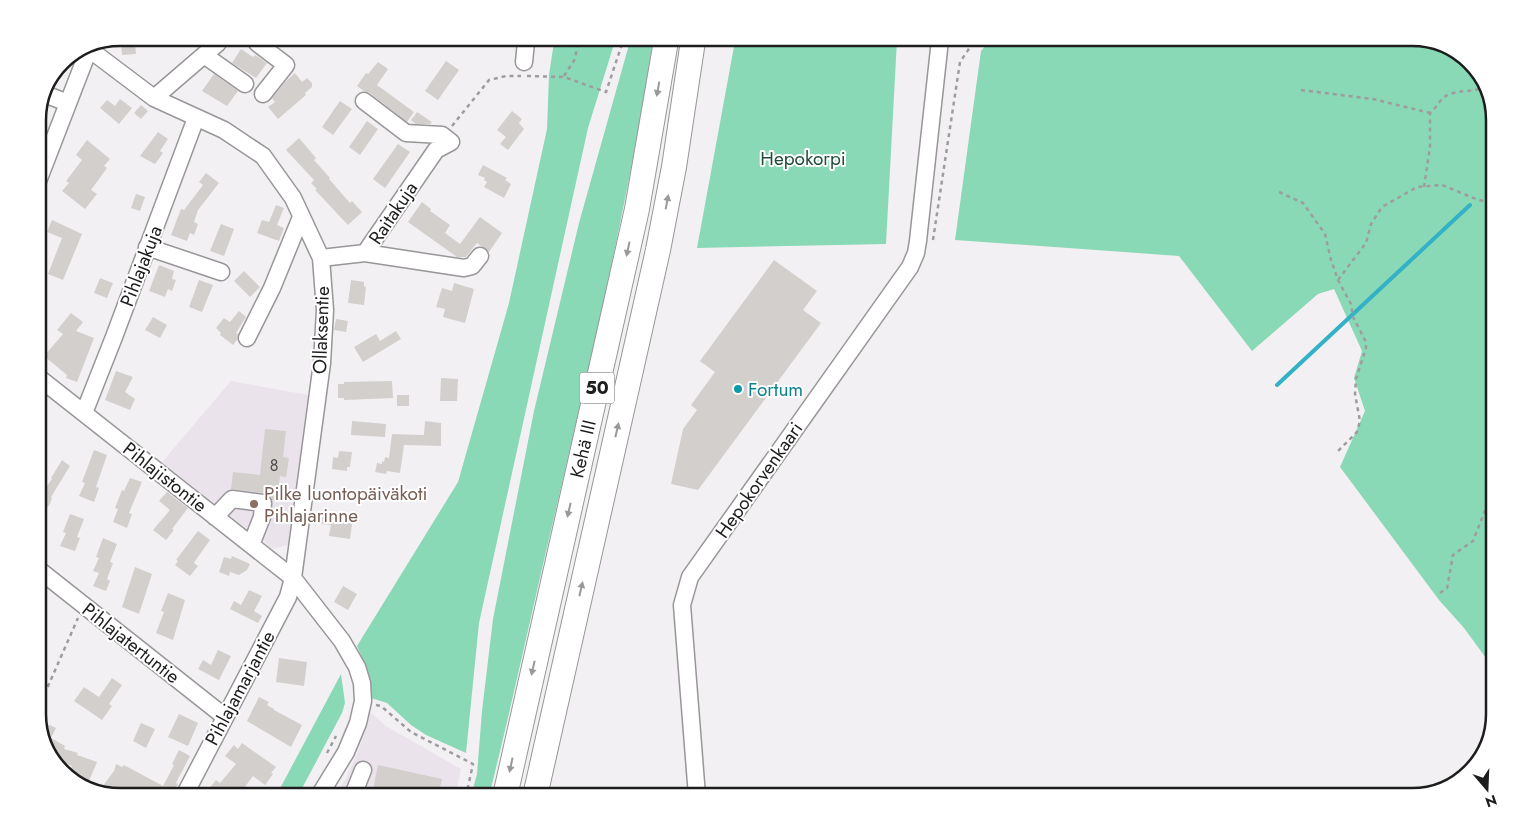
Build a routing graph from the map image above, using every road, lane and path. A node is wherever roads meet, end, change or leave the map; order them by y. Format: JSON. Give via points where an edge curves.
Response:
{"nodes":[{"id":1,"x":214,"y":46,"type":"edge"},
{"id":2,"x":261,"y":46,"type":"edge"},
{"id":3,"x":526,"y":46,"type":"edge"},
{"id":4,"x":577,"y":46,"type":"edge"},
{"id":5,"x":621,"y":46,"type":"edge"},
{"id":6,"x":665,"y":46,"type":"edge"},
{"id":7,"x":692,"y":46,"type":"edge"},
{"id":8,"x":939,"y":46,"type":"edge"},
{"id":9,"x":94,"y":51,"type":"edge"},
{"id":10,"x":204,"y":55,"type":"junction"},
{"id":11,"x":85,"y":56,"type":"edge"},
{"id":12,"x":524,"y":62,"type":"dead end"},
{"id":13,"x":564,"y":77,"type":"junction"},
{"id":14,"x":245,"y":84,"type":"dead end"},
{"id":15,"x":1478,"y":88,"type":"edge"},
{"id":16,"x":1301,"y":90,"type":"dead end"},
{"id":17,"x":264,"y":94,"type":"dead end"},
{"id":18,"x":51,"y":96,"type":"edge"},
{"id":19,"x":154,"y":98,"type":"junction"},
{"id":20,"x":364,"y":101,"type":"dead end"},
{"id":21,"x":68,"y":103,"type":"junction"},
{"id":22,"x":1430,"y":113,"type":"junction"},
{"id":23,"x":196,"y":118,"type":"junction"},
{"id":24,"x":451,"y":142,"type":"junction"},
{"id":25,"x":46,"y":160,"type":"edge"},
{"id":26,"x":1424,"y":187,"type":"junction"},
{"id":27,"x":1279,"y":192,"type":"dead end"},
{"id":28,"x":1486,"y":202,"type":"edge"},
{"id":29,"x":302,"y":217,"type":"junction"},
{"id":30,"x":148,"y":247,"type":"junction"},
{"id":31,"x":366,"y":253,"type":"junction"},
{"id":32,"x":480,"y":256,"type":"dead end"},
{"id":33,"x":321,"y":258,"type":"junction"},
{"id":34,"x":221,"y":272,"type":"dead end"},
{"id":35,"x":1338,"y":280,"type":"junction"},
{"id":36,"x":247,"y":338,"type":"dead end"},
{"id":37,"x":46,"y":383,"type":"edge"},
{"id":38,"x":84,"y":413,"type":"junction"},
{"id":39,"x":1336,"y":453,"type":"dead end"},
{"id":40,"x":1486,"y":507,"type":"edge"},
{"id":41,"x":215,"y":517,"type":"junction"},
{"id":42,"x":251,"y":545,"type":"junction"},
{"id":43,"x":46,"y":575,"type":"edge"},
{"id":44,"x":293,"y":578,"type":"junction"},
{"id":45,"x":1440,"y":593,"type":"dead end"},
{"id":46,"x":83,"y":605,"type":"junction"},
{"id":47,"x":570,"y":636,"type":"junction"},
{"id":48,"x":46,"y":691,"type":"edge"},
{"id":49,"x":381,"y":706,"type":"dead end"},
{"id":50,"x":225,"y":717,"type":"junction"},
{"id":51,"x":363,"y":770,"type":"dead end"},
{"id":52,"x":329,"y":778,"type":"junction"},
{"id":53,"x":188,"y":788,"type":"edge"},
{"id":54,"x":323,"y":788,"type":"edge"},
{"id":55,"x":343,"y":788,"type":"edge"},
{"id":56,"x":357,"y":788,"type":"edge"},
{"id":57,"x":468,"y":788,"type":"edge"},
{"id":58,"x":506,"y":788,"type":"edge"},
{"id":59,"x":537,"y":788,"type":"edge"},
{"id":60,"x":551,"y":788,"type":"edge"},
{"id":61,"x":696,"y":788,"type":"edge"}],
"edges":[{"from":1,"to":10,"type":"street"},
{"from":2,"to":17,"type":"street","via":[[286,65]]},
{"from":3,"to":12,"type":"street"},
{"from":4,"to":13,"type":"path","via":[[575,59]]},
{"from":5,"to":13,"type":"path","via":[[606,92]]},
{"from":6,"to":58,"type":"highway","name":"Kehä III","number":"50","one_way":true,"via":[[636,209]]},
{"from":47,"to":7,"type":"highway","name":"Kehä III","number":"50","one_way":true,"via":[[658,250]]},
{"from":8,"to":61,"type":"street","name":"Hepokorvenkaari","via":[[918,241],[910,268],[690,577],[682,605]]},
{"from":9,"to":19,"type":"street","name":"Ollaksentie"},
{"from":10,"to":14,"type":"street"},
{"from":10,"to":19,"type":"street"},
{"from":11,"to":21,"type":"street"},
{"from":13,"to":24,"type":"path","via":[[506,76],[489,80],[452,124]]},
{"from":15,"to":22,"type":"path","via":[[1449,94]]},
{"from":16,"to":22,"type":"path","via":[[1373,99]]},
{"from":18,"to":21,"type":"street"},
{"from":19,"to":23,"type":"street","name":"Ollaksentie"},
{"from":20,"to":24,"type":"street","via":[[406,133],[442,135]]},
{"from":21,"to":25,"type":"street"},
{"from":22,"to":26,"type":"path","via":[[1430,147]]},
{"from":23,"to":29,"type":"street","name":"Ollaksentie","via":[[224,130],[263,156],[293,198]]},
{"from":23,"to":30,"type":"street","name":"Pihlajakuja"},
{"from":24,"to":31,"type":"street","name":"Raitakuja","via":[[436,150]]},
{"from":26,"to":28,"type":"path","via":[[1442,185]]},
{"from":26,"to":35,"type":"path","via":[[1417,187],[1382,207],[1371,224],[1366,243]]},
{"from":27,"to":35,"type":"path","via":[[1303,203],[1326,234]]},
{"from":29,"to":33,"type":"street","name":"Ollaksentie"},
{"from":29,"to":36,"type":"street"},
{"from":30,"to":34,"type":"street"},
{"from":30,"to":38,"type":"street","name":"Pihlajakuja"},
{"from":31,"to":32,"type":"street","via":[[464,268],[472,266]]},
{"from":31,"to":33,"type":"street","name":"Raitakuja"},
{"from":33,"to":44,"type":"street","name":"Ollaksentie","via":[[325,310],[322,363]]},
{"from":35,"to":39,"type":"path","via":[[1351,304],[1366,348],[1356,379],[1360,421],[1357,432]]},
{"from":37,"to":38,"type":"street","name":"Pihlajistontie"},
{"from":38,"to":41,"type":"street","name":"Pihlajistontie"},
{"from":40,"to":45,"type":"path","via":[[1472,541],[1453,555],[1447,588]]},
{"from":41,"to":42,"type":"street","name":"Pihlajistontie"},
{"from":41,"to":42,"type":"street","via":[[232,500],[263,503],[262,517]]},
{"from":42,"to":44,"type":"street","name":"Pihlajistontie"},
{"from":43,"to":46,"type":"street","name":"Pihlajatertuntie"},
{"from":44,"to":50,"type":"street","name":"Pihlajamarjantie","via":[[288,597]]},
{"from":44,"to":52,"type":"street","name":"Pihlajistontie","via":[[342,641],[362,683],[363,701],[358,723],[346,752]]},
{"from":46,"to":48,"type":"path"},
{"from":46,"to":50,"type":"street","name":"Pihlajatertuntie"},
{"from":47,"to":59,"type":"highway","name":"Kehä III","number":"50"},
{"from":47,"to":60,"type":"highway","via":[[565,712]]},
{"from":49,"to":57,"type":"path","via":[[411,732],[473,764]]},
{"from":50,"to":53,"type":"street","name":"Pihlajamarjantie"},
{"from":51,"to":56,"type":"street"},
{"from":52,"to":54,"type":"street","name":"Pihlajistontie"},
{"from":52,"to":55,"type":"street"}]}
